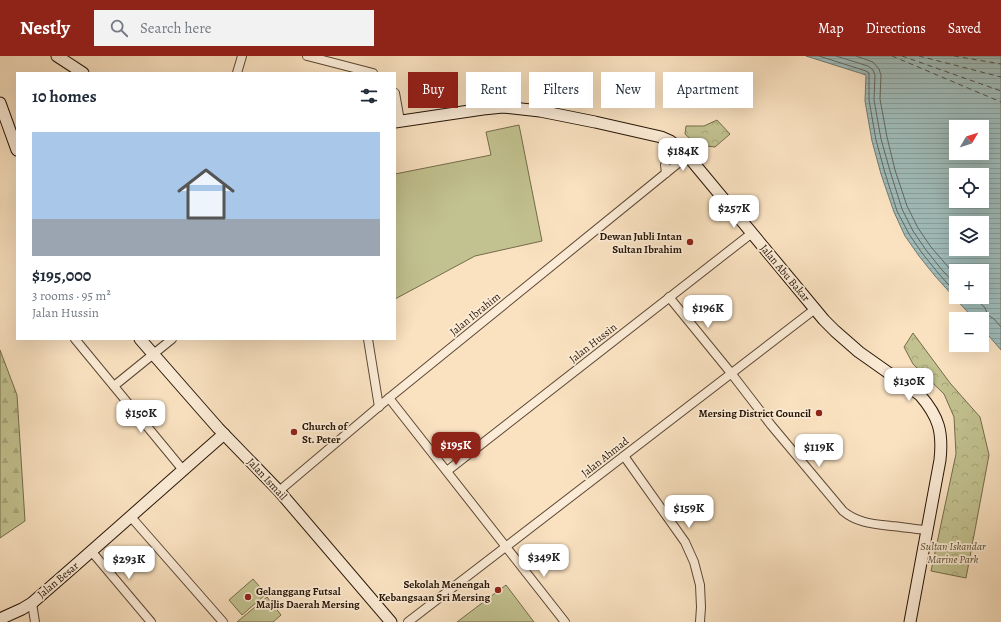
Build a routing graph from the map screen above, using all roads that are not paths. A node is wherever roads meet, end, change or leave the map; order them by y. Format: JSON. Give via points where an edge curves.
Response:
{"nodes":[{"id":1,"x":57,"y":56,"type":"edge"},
{"id":2,"x":242,"y":56,"type":"edge"},
{"id":3,"x":307,"y":56,"type":"edge"},
{"id":4,"x":81,"y":72,"type":"edge"},
{"id":5,"x":237,"y":72,"type":"edge"},
{"id":6,"x":368,"y":72,"type":"edge"},
{"id":7,"x":396,"y":103,"type":"edge"},
{"id":8,"x":0,"y":104,"type":"edge"},
{"id":9,"x":398,"y":122,"type":"edge"},
{"id":10,"x":661,"y":137,"type":"junction"},
{"id":11,"x":16,"y":147,"type":"edge"},
{"id":12,"x":687,"y":156,"type":"junction"},
{"id":13,"x":666,"y":173,"type":"junction"},
{"id":14,"x":752,"y":233,"type":"junction"},
{"id":15,"x":669,"y":297,"type":"junction"},
{"id":16,"x":815,"y":309,"type":"junction"},
{"id":17,"x":76,"y":340,"type":"edge"},
{"id":18,"x":141,"y":340,"type":"edge"},
{"id":19,"x":171,"y":340,"type":"edge"},
{"id":20,"x":368,"y":340,"type":"edge"},
{"id":21,"x":153,"y":354,"type":"junction"},
{"id":22,"x":731,"y":373,"type":"junction"},
{"id":23,"x":114,"y":386,"type":"junction"},
{"id":24,"x":389,"y":398,"type":"junction"},
{"id":25,"x":379,"y":407,"type":"junction"},
{"id":26,"x":224,"y":434,"type":"junction"},
{"id":27,"x":624,"y":456,"type":"junction"},
{"id":28,"x":183,"y":470,"type":"junction"},
{"id":29,"x":448,"y":471,"type":"junction"},
{"id":30,"x":279,"y":491,"type":"junction"},
{"id":31,"x":131,"y":516,"type":"junction"},
{"id":32,"x":926,"y":530,"type":"junction"},
{"id":33,"x":506,"y":546,"type":"junction"},
{"id":34,"x":92,"y":552,"type":"junction"},
{"id":35,"x":32,"y":603,"type":"junction"},
{"id":36,"x":0,"y":620,"type":"edge"},
{"id":37,"x":35,"y":622,"type":"edge"},
{"id":38,"x":151,"y":622,"type":"edge"},
{"id":39,"x":223,"y":622,"type":"edge"},
{"id":40,"x":391,"y":622,"type":"edge"},
{"id":41,"x":408,"y":622,"type":"edge"},
{"id":42,"x":565,"y":622,"type":"edge"},
{"id":43,"x":700,"y":622,"type":"edge"},
{"id":44,"x":910,"y":622,"type":"edge"}],
"edges":[{"from":1,"to":4,"type":"street"},
{"from":2,"to":5,"type":"street"},
{"from":3,"to":6,"type":"street"},
{"from":7,"to":9,"type":"street"},
{"from":8,"to":11,"type":"street"},
{"from":9,"to":10,"type":"street","name":"Jalan Abu Bakar","via":[[503,107],[540,111]]},
{"from":10,"to":12,"type":"street","name":"Jalan Abu Bakar","via":[[670,141]]},
{"from":10,"to":13,"type":"street","via":[[668,151]]},
{"from":12,"to":13,"type":"street","name":"Jalan Ibrahim"},
{"from":12,"to":14,"type":"street","name":"Jalan Abu Bakar"},
{"from":13,"to":24,"type":"street","name":"Jalan Ibrahim"},
{"from":14,"to":15,"type":"street","name":"Jalan Hussin"},
{"from":14,"to":16,"type":"street","name":"Jalan Abu Bakar"},
{"from":15,"to":22,"type":"street"},
{"from":15,"to":29,"type":"street","name":"Jalan Hussin"},
{"from":16,"to":22,"type":"street","name":"Jalan Ahmad"},
{"from":16,"to":32,"type":"street","name":"Jalan Abu Bakar","via":[[848,343],[920,395],[934,414],[939,426],[941,446]]},
{"from":17,"to":23,"type":"street"},
{"from":18,"to":21,"type":"street","name":"Jalan Ismail"},
{"from":19,"to":21,"type":"street"},
{"from":20,"to":25,"type":"street"},
{"from":21,"to":23,"type":"street"},
{"from":21,"to":26,"type":"street","name":"Jalan Ismail"},
{"from":22,"to":27,"type":"street","name":"Jalan Ahmad"},
{"from":22,"to":32,"type":"street","via":[[848,516],[865,522]]},
{"from":23,"to":28,"type":"street"},
{"from":24,"to":25,"type":"street","name":"Jalan Ibrahim"},
{"from":24,"to":29,"type":"street"},
{"from":25,"to":30,"type":"street","name":"Jalan Ibrahim"},
{"from":26,"to":28,"type":"street","name":"Jalan Besar"},
{"from":26,"to":30,"type":"street","name":"Jalan Ismail"},
{"from":27,"to":33,"type":"street","name":"Jalan Ahmad"},
{"from":27,"to":43,"type":"street","via":[[686,542],[700,585]]},
{"from":28,"to":31,"type":"street","name":"Jalan Besar"},
{"from":29,"to":33,"type":"street"},
{"from":30,"to":40,"type":"street","name":"Jalan Ismail"},
{"from":31,"to":34,"type":"street","name":"Jalan Besar"},
{"from":31,"to":39,"type":"street"},
{"from":32,"to":44,"type":"street","name":"Jalan Abu Bakar"},
{"from":33,"to":41,"type":"street","name":"Jalan Ahmad"},
{"from":33,"to":42,"type":"street"},
{"from":34,"to":35,"type":"street","name":"Jalan Besar"},
{"from":34,"to":38,"type":"street"},
{"from":35,"to":36,"type":"street","name":"Jalan Besar"},
{"from":35,"to":37,"type":"street"}]}
